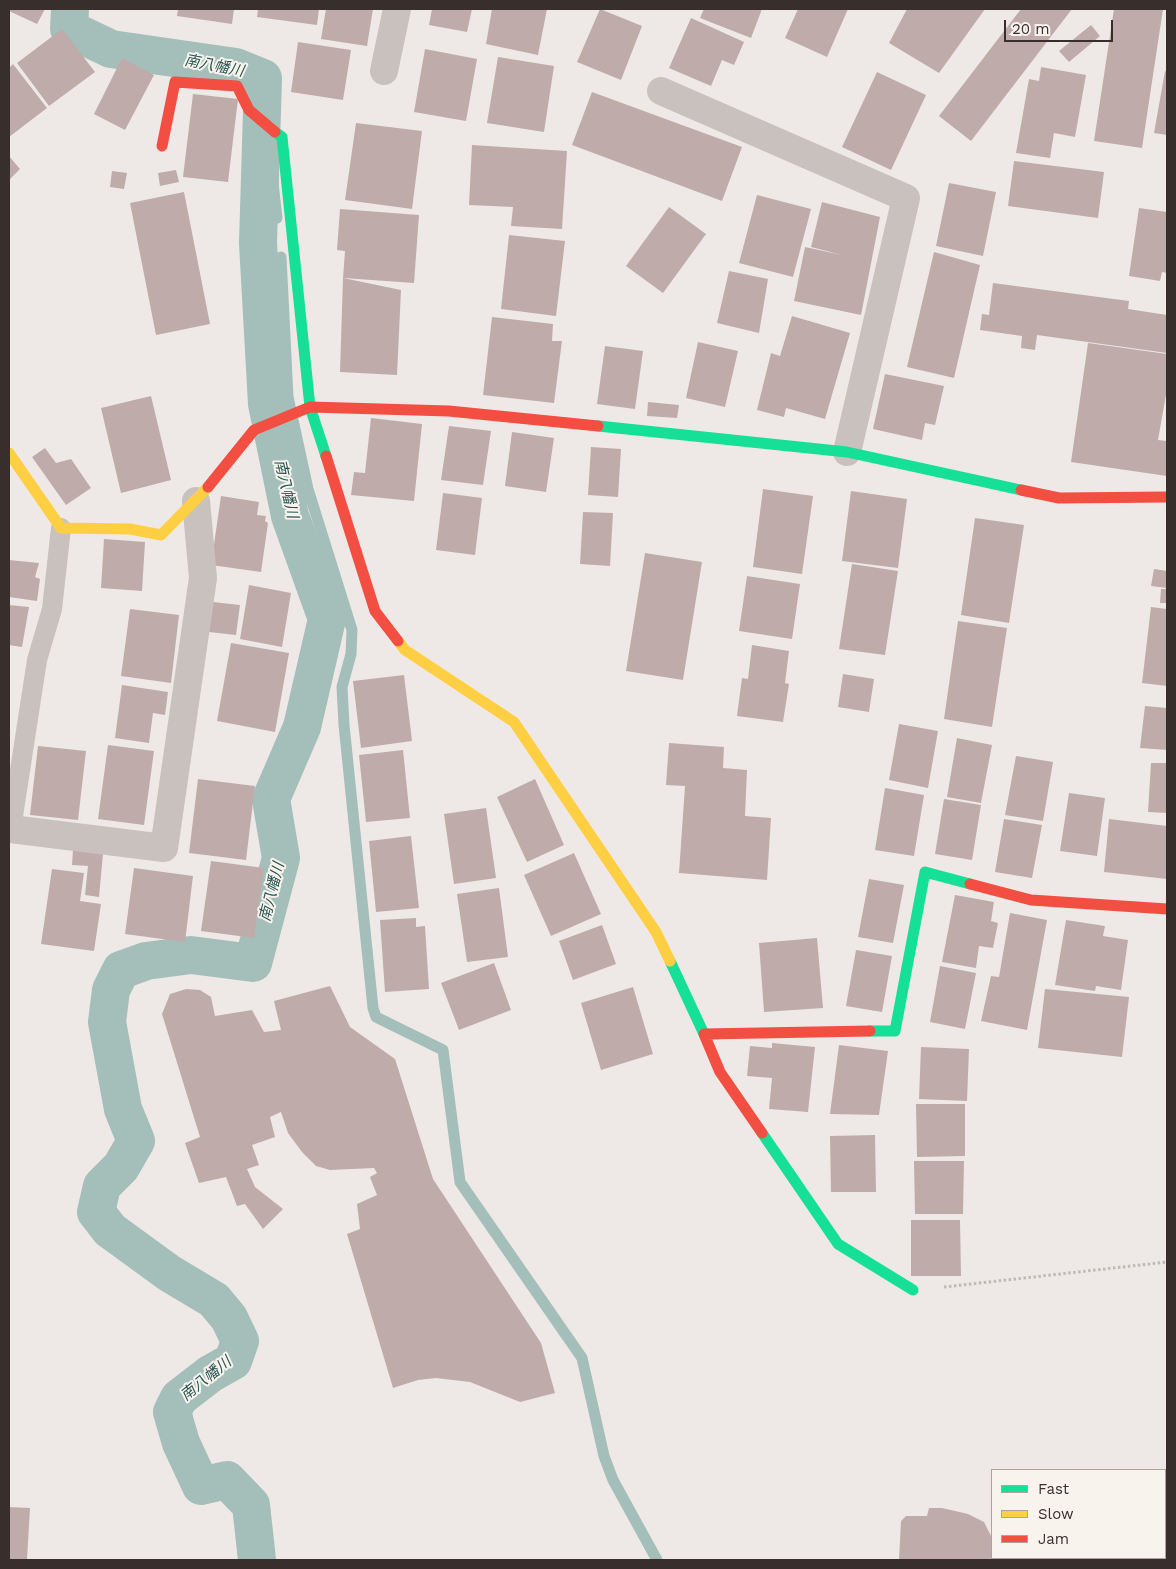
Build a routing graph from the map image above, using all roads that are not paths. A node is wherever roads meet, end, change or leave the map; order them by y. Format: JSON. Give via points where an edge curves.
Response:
{"nodes":[{"id":1,"x":397,"y":9,"type":"edge"},
{"id":2,"x":384,"y":71,"type":"dead end"},
{"id":3,"x":661,"y":91,"type":"dead end"},
{"id":4,"x":162,"y":146,"type":"dead end"},
{"id":5,"x":306,"y":409,"type":"junction"},
{"id":6,"x":847,"y":452,"type":"junction"},
{"id":7,"x":9,"y":454,"type":"edge"},
{"id":8,"x":1167,"y":497,"type":"edge"},
{"id":9,"x":196,"y":501,"type":"junction"},
{"id":10,"x":61,"y":528,"type":"junction"},
{"id":11,"x":10,"y":830,"type":"edge"},
{"id":12,"x":1167,"y":910,"type":"edge"},
{"id":13,"x":704,"y":1034,"type":"junction"},
{"id":14,"x":912,"y":1290,"type":"road end"}],
"edges":[{"from":1,"to":2,"type":"street"},
{"from":3,"to":6,"type":"street","via":[[906,198]]},
{"from":4,"to":5,"type":"street","via":[[175,82],[237,86],[248,110],[282,137]]},
{"from":5,"to":6,"type":"street","via":[[449,411]]},
{"from":5,"to":9,"type":"street","via":[[254,430]]},
{"from":5,"to":13,"type":"street","via":[[375,611],[405,650],[514,722],[656,932]]},
{"from":6,"to":8,"type":"street","via":[[1059,498]]},
{"from":7,"to":10,"type":"street"},
{"from":9,"to":10,"type":"street","via":[[162,535],[130,529]]},
{"from":9,"to":11,"type":"street","via":[[203,578],[164,848]]},
{"from":10,"to":11,"type":"lane","via":[[52,609],[37,660]]},
{"from":12,"to":13,"type":"street","via":[[1031,900],[925,872],[896,1031]]},
{"from":13,"to":14,"type":"street","via":[[720,1072],[838,1244]]}]}
